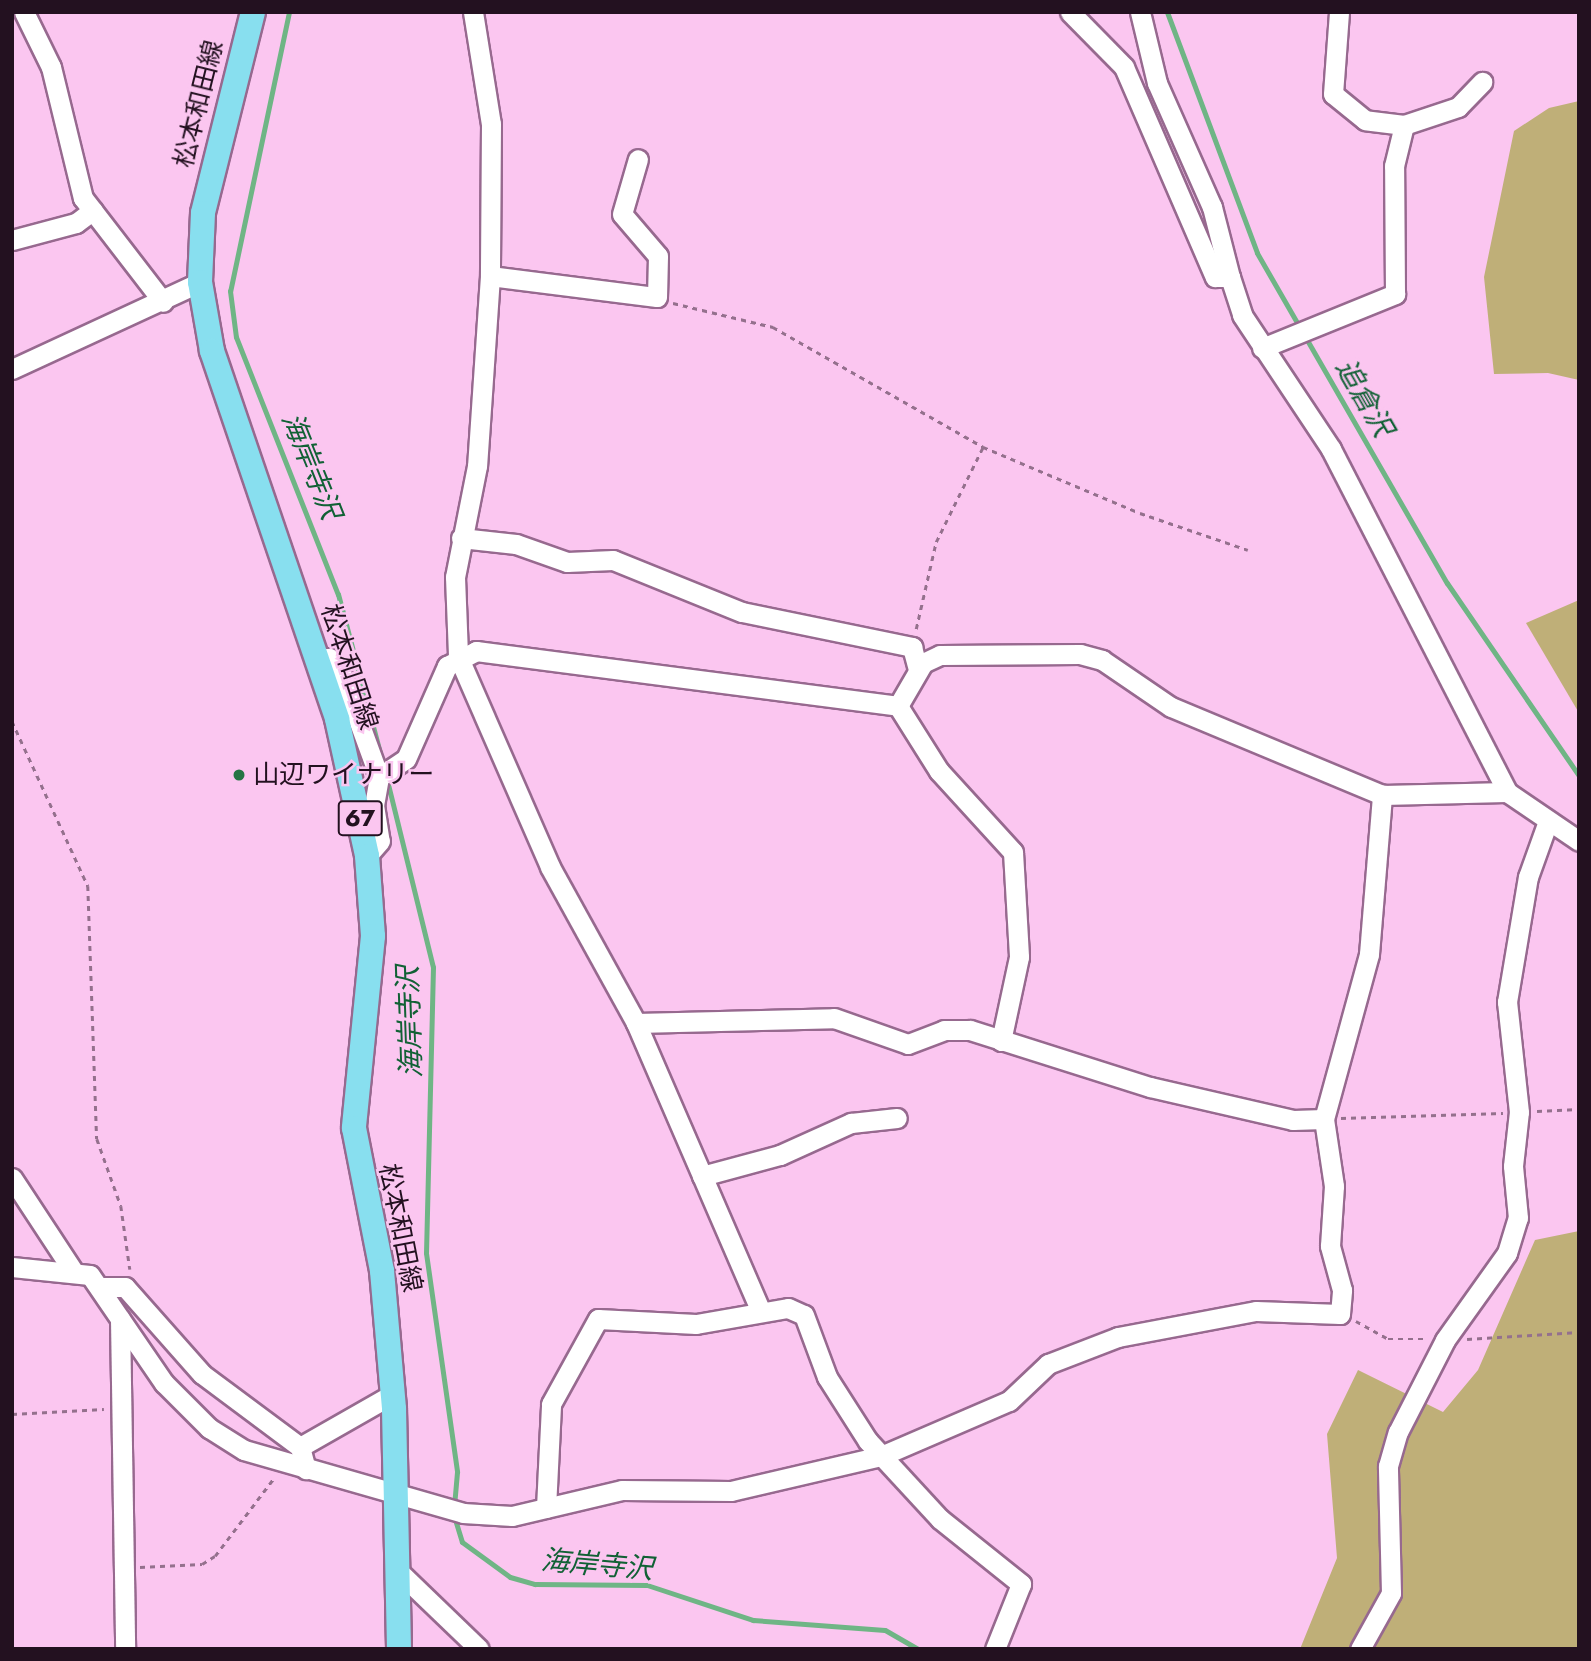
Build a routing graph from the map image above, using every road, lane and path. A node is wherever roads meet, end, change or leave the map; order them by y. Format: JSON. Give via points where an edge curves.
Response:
{"nodes":[{"id":1,"x":24,"y":12,"type":"edge"},
{"id":2,"x":253,"y":12,"type":"edge"},
{"id":3,"x":473,"y":12,"type":"edge"},
{"id":4,"x":1070,"y":12,"type":"edge"},
{"id":5,"x":1140,"y":12,"type":"edge"},
{"id":6,"x":1339,"y":12,"type":"edge"},
{"id":7,"x":1482,"y":82,"type":"dead end"},
{"id":8,"x":1404,"y":125,"type":"junction"},
{"id":9,"x":638,"y":159,"type":"dead end"},
{"id":10,"x":93,"y":210,"type":"junction"},
{"id":11,"x":12,"y":240,"type":"edge"},
{"id":12,"x":490,"y":276,"type":"junction"},
{"id":13,"x":1230,"y":277,"type":"junction"},
{"id":14,"x":200,"y":282,"type":"junction"},
{"id":15,"x":657,"y":297,"type":"junction"},
{"id":16,"x":163,"y":302,"type":"junction"},
{"id":17,"x":1262,"y":348,"type":"junction"},
{"id":18,"x":12,"y":369,"type":"edge"},
{"id":19,"x":983,"y":447,"type":"junction"},
{"id":20,"x":461,"y":538,"type":"junction"},
{"id":21,"x":1248,"y":550,"type":"dead end"},
{"id":22,"x":912,"y":647,"type":"junction"},
{"id":23,"x":458,"y":656,"type":"junction"},
{"id":24,"x":317,"y":659,"type":"junction"},
{"id":25,"x":918,"y":670,"type":"junction"},
{"id":26,"x":898,"y":706,"type":"junction"},
{"id":27,"x":12,"y":721,"type":"edge"},
{"id":28,"x":379,"y":777,"type":"junction"},
{"id":29,"x":1507,"y":792,"type":"junction"},
{"id":30,"x":1382,"y":795,"type":"junction"},
{"id":31,"x":1548,"y":821,"type":"junction"},
{"id":32,"x":1579,"y":841,"type":"edge"},
{"id":33,"x":367,"y":856,"type":"junction"},
{"id":34,"x":636,"y":1023,"type":"junction"},
{"id":35,"x":1001,"y":1041,"type":"junction"},
{"id":36,"x":1579,"y":1110,"type":"edge"},
{"id":37,"x":1519,"y":1112,"type":"junction"},
{"id":38,"x":898,"y":1118,"type":"dead end"},
{"id":39,"x":1324,"y":1119,"type":"junction"},
{"id":40,"x":702,"y":1176,"type":"junction"},
{"id":41,"x":12,"y":1178,"type":"edge"},
{"id":42,"x":12,"y":1267,"type":"edge"},
{"id":43,"x":73,"y":1270,"type":"junction"},
{"id":44,"x":103,"y":1287,"type":"junction"},
{"id":45,"x":125,"y":1287,"type":"junction"},
{"id":46,"x":760,"y":1309,"type":"junction"},
{"id":47,"x":120,"y":1320,"type":"junction"},
{"id":48,"x":393,"y":1394,"type":"junction"},
{"id":49,"x":118,"y":1408,"type":"junction"},
{"id":50,"x":12,"y":1415,"type":"edge"},
{"id":51,"x":300,"y":1447,"type":"junction"},
{"id":52,"x":881,"y":1456,"type":"junction"},
{"id":53,"x":282,"y":1463,"type":"junction"},
{"id":54,"x":306,"y":1469,"type":"junction"},
{"id":55,"x":394,"y":1493,"type":"junction"},
{"id":56,"x":546,"y":1508,"type":"junction"},
{"id":57,"x":124,"y":1567,"type":"junction"},
{"id":58,"x":398,"y":1571,"type":"junction"},
{"id":59,"x":125,"y":1649,"type":"edge"},
{"id":60,"x":399,"y":1649,"type":"edge"},
{"id":61,"x":479,"y":1649,"type":"edge"},
{"id":62,"x":995,"y":1649,"type":"edge"},
{"id":63,"x":1360,"y":1649,"type":"edge"}],
"edges":[{"from":1,"to":10,"type":"street","via":[[58,92],[73,175]]},
{"from":2,"to":14,"type":"main road","name":"松本和田線","number":"67","via":[[203,213]]},
{"from":3,"to":12,"type":"street","via":[[491,124]]},
{"from":4,"to":13,"type":"street","via":[[1124,67],[1215,277]]},
{"from":5,"to":13,"type":"street","via":[[1157,83],[1212,207]]},
{"from":6,"to":8,"type":"street","via":[[1333,93],[1365,120]]},
{"from":7,"to":8,"type":"street","via":[[1458,107]]},
{"from":8,"to":17,"type":"street","via":[[1394,166],[1395,294]]},
{"from":9,"to":15,"type":"street","via":[[622,214],[658,256]]},
{"from":10,"to":11,"type":"street","via":[[76,223]]},
{"from":10,"to":16,"type":"street"},
{"from":12,"to":15,"type":"street"},
{"from":12,"to":20,"type":"street","via":[[477,466]]},
{"from":13,"to":17,"type":"street"},
{"from":14,"to":16,"type":"street"},
{"from":14,"to":24,"type":"main road","name":"松本和田線","number":"67","via":[[212,351]]},
{"from":15,"to":19,"type":"path","via":[[773,327]]},
{"from":16,"to":18,"type":"street"},
{"from":17,"to":29,"type":"street","via":[[1331,449]]},
{"from":19,"to":21,"type":"path","via":[[1140,513]]},
{"from":19,"to":22,"type":"path","via":[[936,542]]},
{"from":20,"to":22,"type":"street","via":[[516,544],[567,562],[614,560],[742,612]]},
{"from":20,"to":23,"type":"street","via":[[455,577]]},
{"from":22,"to":25,"type":"street"},
{"from":23,"to":26,"type":"street","via":[[475,651]]},
{"from":23,"to":28,"type":"street","via":[[436,685],[406,759]]},
{"from":23,"to":34,"type":"street","via":[[550,867]]},
{"from":24,"to":28,"type":"street","via":[[329,658],[341,673]]},
{"from":24,"to":33,"type":"main road","name":"松本和田線","number":"67","via":[[352,776]]},
{"from":25,"to":26,"type":"street"},
{"from":25,"to":30,"type":"street","via":[[940,655],[964,650],[1080,654],[1102,660],[1171,707]]},
{"from":26,"to":35,"type":"street","via":[[939,771],[1013,852],[1018,957]]},
{"from":27,"to":45,"type":"path","via":[[88,886],[96,1139],[121,1206],[130,1259]]},
{"from":28,"to":33,"type":"street","via":[[374,805],[380,841]]},
{"from":29,"to":30,"type":"street"},
{"from":29,"to":31,"type":"street"},
{"from":30,"to":39,"type":"street","via":[[1369,954]]},
{"from":31,"to":32,"type":"street"},
{"from":31,"to":37,"type":"street","via":[[1513,942],[1508,1046]]},
{"from":33,"to":48,"type":"main road","name":"松本和田線","number":"67","via":[[373,936],[354,1128],[383,1271]]},
{"from":34,"to":35,"type":"street","via":[[834,1018],[891,1042],[908,1044],[944,1030]]},
{"from":34,"to":40,"type":"street"},
{"from":35,"to":39,"type":"street","via":[[1150,1087],[1293,1120]]},
{"from":36,"to":37,"type":"path"},
{"from":37,"to":39,"type":"path"},
{"from":37,"to":63,"type":"street","via":[[1514,1230],[1507,1253],[1445,1340],[1398,1432],[1388,1466],[1391,1593]]},
{"from":38,"to":40,"type":"street","via":[[851,1123],[780,1155]]},
{"from":39,"to":52,"type":"street","via":[[1334,1186],[1329,1246],[1342,1290],[1340,1314],[1256,1311],[1118,1337],[1048,1364],[1009,1401]]},
{"from":40,"to":46,"type":"street"},
{"from":41,"to":43,"type":"street"},
{"from":42,"to":43,"type":"street"},
{"from":43,"to":44,"type":"street"},
{"from":44,"to":45,"type":"street"},
{"from":44,"to":47,"type":"street"},
{"from":45,"to":51,"type":"street","via":[[202,1374]]},
{"from":46,"to":52,"type":"street","via":[[788,1308],[804,1315],[827,1377]]},
{"from":46,"to":56,"type":"street","via":[[696,1324],[598,1319],[551,1404]]},
{"from":47,"to":49,"type":"street"},
{"from":47,"to":53,"type":"street","via":[[164,1382],[209,1428]]},
{"from":48,"to":51,"type":"street"},
{"from":48,"to":55,"type":"main road","name":"松本和田線","number":"67"},
{"from":49,"to":50,"type":"path"},
{"from":49,"to":57,"type":"street"},
{"from":51,"to":54,"type":"street"},
{"from":52,"to":56,"type":"street","via":[[731,1491],[622,1490]]},
{"from":52,"to":62,"type":"street","via":[[940,1519],[1021,1584]]},
{"from":53,"to":54,"type":"street"},
{"from":53,"to":57,"type":"path","via":[[264,1497],[215,1556],[190,1566]]},
{"from":54,"to":55,"type":"street"},
{"from":55,"to":56,"type":"street","via":[[463,1513],[512,1516]]},
{"from":55,"to":58,"type":"main road","name":"松本和田線","number":"67"},
{"from":57,"to":59,"type":"street"},
{"from":58,"to":60,"type":"main road","name":"松本和田線","number":"67"},
{"from":58,"to":61,"type":"street"}]}
